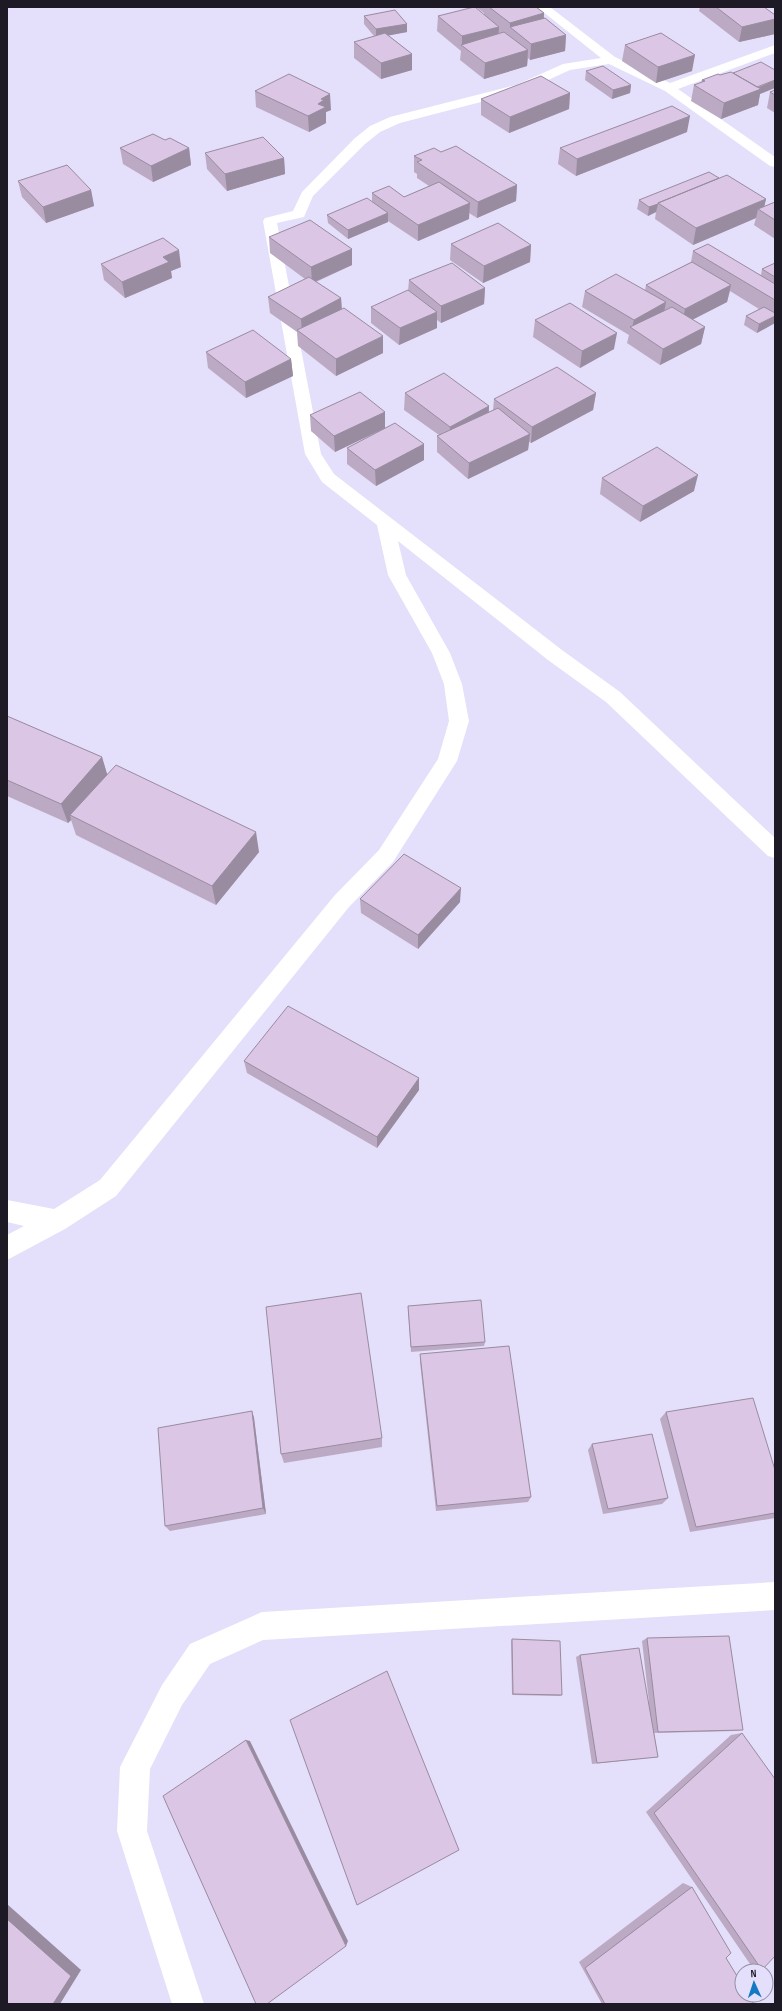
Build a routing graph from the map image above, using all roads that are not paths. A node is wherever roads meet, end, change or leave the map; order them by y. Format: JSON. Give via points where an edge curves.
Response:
{"nodes":[{"id":1,"x":543,"y":7,"type":"edge"},
{"id":2,"x":775,"y":49,"type":"edge"},
{"id":3,"x":611,"y":60,"type":"junction"},
{"id":4,"x":669,"y":88,"type":"junction"},
{"id":5,"x":775,"y":163,"type":"edge"},
{"id":6,"x":385,"y":523,"type":"junction"},
{"id":7,"x":775,"y":850,"type":"edge"},
{"id":8,"x":7,"y":1211,"type":"edge"},
{"id":9,"x":56,"y":1221,"type":"junction"},
{"id":10,"x":7,"y":1248,"type":"edge"},
{"id":11,"x":775,"y":1596,"type":"edge"},
{"id":12,"x":188,"y":2004,"type":"edge"}],
"edges":[{"from":1,"to":3,"type":"street"},
{"from":2,"to":4,"type":"street"},
{"from":3,"to":4,"type":"street"},
{"from":3,"to":6,"type":"street","via":[[567,67],[520,88],[395,120],[375,129],[360,140],[306,195],[299,214],[270,221],[313,454],[328,478]]},
{"from":4,"to":5,"type":"street"},
{"from":6,"to":7,"type":"street","via":[[613,697]]},
{"from":6,"to":9,"type":"street","via":[[398,576],[441,653],[453,684],[459,721],[447,761],[386,856],[342,900],[108,1188]]},
{"from":8,"to":9,"type":"street"},
{"from":9,"to":10,"type":"street"},
{"from":11,"to":12,"type":"street","via":[[262,1626],[200,1654],[172,1695],[135,1767],[132,1831]]}]}
